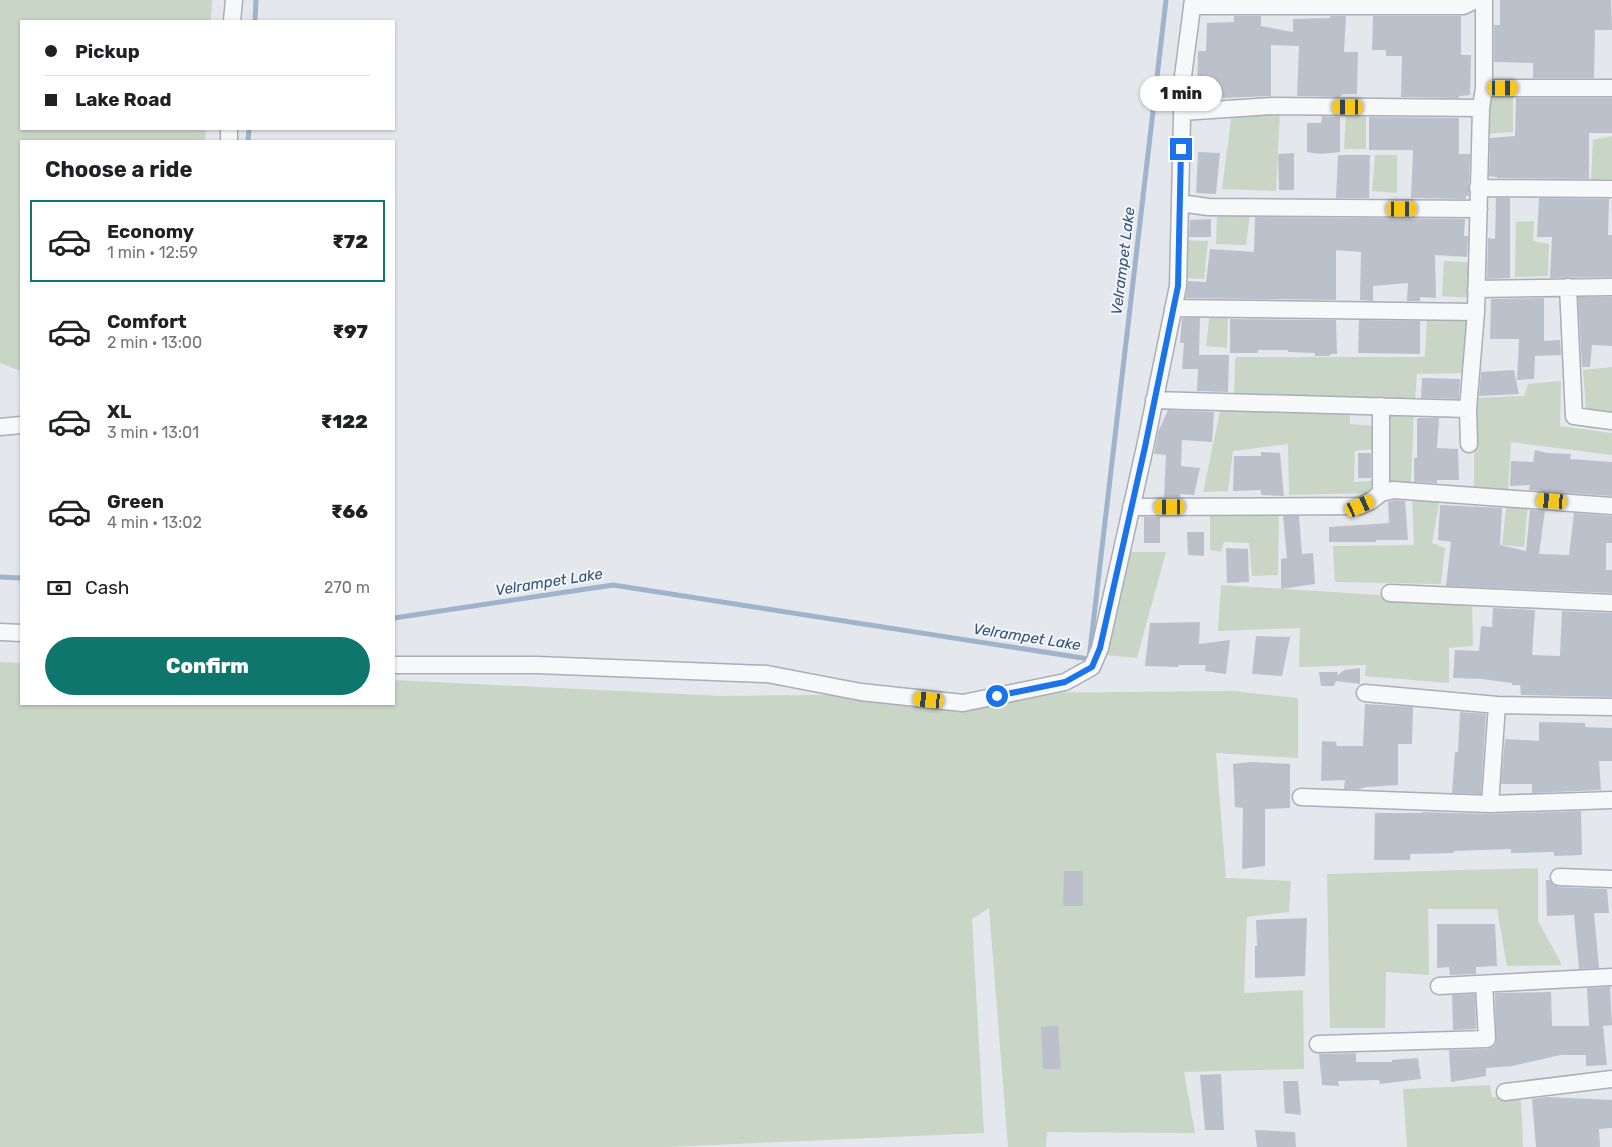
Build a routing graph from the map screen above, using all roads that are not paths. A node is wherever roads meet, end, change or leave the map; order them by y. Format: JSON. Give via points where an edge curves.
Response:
{"nodes":[{"id":1,"x":234,"y":0,"type":"edge"},
{"id":2,"x":1476,"y":0,"type":"edge"},
{"id":3,"x":1484,"y":0,"type":"edge"},
{"id":4,"x":1193,"y":3,"type":"edge"},
{"id":5,"x":232,"y":20,"type":"edge"},
{"id":6,"x":1484,"y":88,"type":"junction"},
{"id":7,"x":1612,"y":88,"type":"edge"},
{"id":8,"x":1481,"y":108,"type":"junction"},
{"id":9,"x":1182,"y":112,"type":"junction"},
{"id":10,"x":1478,"y":188,"type":"junction"},
{"id":11,"x":1612,"y":189,"type":"edge"},
{"id":12,"x":1180,"y":204,"type":"junction"},
{"id":13,"x":1479,"y":210,"type":"junction"},
{"id":14,"x":1568,"y":287,"type":"junction"},
{"id":15,"x":1612,"y":287,"type":"edge"},
{"id":16,"x":1476,"y":288,"type":"junction"},
{"id":17,"x":1173,"y":308,"type":"junction"},
{"id":18,"x":1476,"y":312,"type":"junction"},
{"id":19,"x":1154,"y":400,"type":"junction"},
{"id":20,"x":1381,"y":406,"type":"junction"},
{"id":21,"x":1468,"y":409,"type":"junction"},
{"id":22,"x":1612,"y":421,"type":"edge"},
{"id":23,"x":20,"y":425,"type":"edge"},
{"id":24,"x":0,"y":427,"type":"edge"},
{"id":25,"x":1469,"y":444,"type":"dead end"},
{"id":26,"x":1381,"y":493,"type":"junction"},
{"id":27,"x":1612,"y":506,"type":"edge"},
{"id":28,"x":1132,"y":507,"type":"junction"},
{"id":29,"x":1390,"y":593,"type":"dead end"},
{"id":30,"x":1612,"y":603,"type":"edge"},
{"id":31,"x":0,"y":632,"type":"edge"},
{"id":32,"x":20,"y":633,"type":"edge"},
{"id":33,"x":395,"y":665,"type":"edge"},
{"id":34,"x":1365,"y":693,"type":"dead end"},
{"id":35,"x":1496,"y":705,"type":"junction"},
{"id":36,"x":1612,"y":707,"type":"edge"},
{"id":37,"x":1301,"y":797,"type":"dead end"},
{"id":38,"x":1612,"y":800,"type":"edge"},
{"id":39,"x":1490,"y":804,"type":"junction"},
{"id":40,"x":1559,"y":878,"type":"dead end"},
{"id":41,"x":1612,"y":879,"type":"edge"},
{"id":42,"x":1612,"y":978,"type":"edge"},
{"id":43,"x":1484,"y":984,"type":"junction"},
{"id":44,"x":1439,"y":986,"type":"dead end"},
{"id":45,"x":1318,"y":1044,"type":"dead end"},
{"id":46,"x":1612,"y":1079,"type":"edge"},
{"id":47,"x":1505,"y":1092,"type":"dead end"}],
"edges":[{"from":1,"to":5,"type":"street"},
{"from":2,"to":4,"type":"street","via":[[1463,6]]},
{"from":3,"to":6,"type":"street"},
{"from":4,"to":9,"type":"street","via":[[1183,76]]},
{"from":6,"to":7,"type":"street"},
{"from":6,"to":8,"type":"street"},
{"from":8,"to":9,"type":"street","via":[[1272,106]]},
{"from":8,"to":10,"type":"street"},
{"from":9,"to":12,"type":"street"},
{"from":10,"to":11,"type":"street"},
{"from":10,"to":13,"type":"street"},
{"from":12,"to":13,"type":"street"},
{"from":12,"to":17,"type":"street","via":[[1178,286]]},
{"from":13,"to":16,"type":"street"},
{"from":14,"to":15,"type":"street"},
{"from":14,"to":16,"type":"street"},
{"from":14,"to":22,"type":"street","via":[[1574,416]]},
{"from":16,"to":18,"type":"street"},
{"from":17,"to":18,"type":"street"},
{"from":17,"to":19,"type":"street"},
{"from":18,"to":21,"type":"street"},
{"from":19,"to":20,"type":"street"},
{"from":19,"to":28,"type":"street"},
{"from":20,"to":21,"type":"street"},
{"from":20,"to":26,"type":"street"},
{"from":21,"to":25,"type":"street"},
{"from":23,"to":24,"type":"street"},
{"from":26,"to":27,"type":"street","via":[[1393,490]]},
{"from":26,"to":28,"type":"street","via":[[1360,506]]},
{"from":28,"to":33,"type":"street","via":[[1100,648],[1092,667],[1065,682],[963,703],[861,692],[767,674],[537,665]]},
{"from":29,"to":30,"type":"street"},
{"from":31,"to":32,"type":"street"},
{"from":34,"to":35,"type":"street"},
{"from":35,"to":36,"type":"street"},
{"from":35,"to":39,"type":"street"},
{"from":37,"to":39,"type":"street"},
{"from":38,"to":39,"type":"street"},
{"from":40,"to":41,"type":"street"},
{"from":42,"to":43,"type":"street"},
{"from":43,"to":44,"type":"street"},
{"from":43,"to":45,"type":"street","via":[[1487,1039]]},
{"from":46,"to":47,"type":"street"}]}
